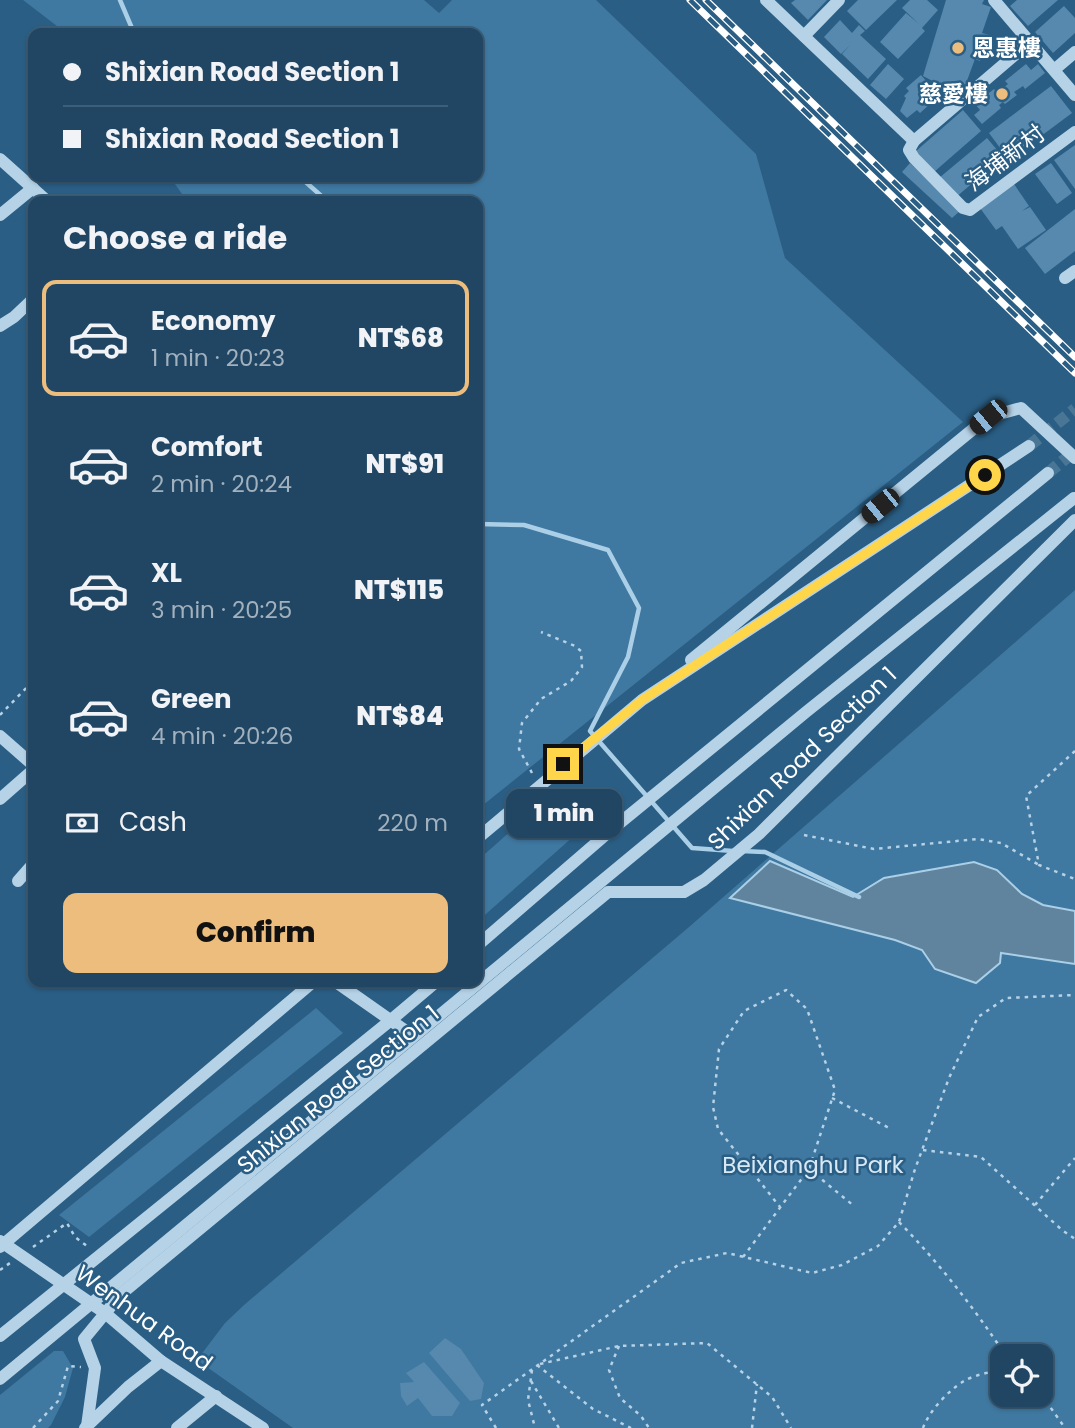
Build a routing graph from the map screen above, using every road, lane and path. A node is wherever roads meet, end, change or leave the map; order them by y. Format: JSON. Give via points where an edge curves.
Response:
{"nodes":[{"id":1,"x":766,"y":0,"type":"edge"},
{"id":2,"x":839,"y":0,"type":"edge"},
{"id":3,"x":995,"y":0,"type":"edge"},
{"id":4,"x":804,"y":36,"type":"junction"},
{"id":5,"x":1031,"y":41,"type":"junction"},
{"id":6,"x":1075,"y":52,"type":"edge"},
{"id":7,"x":1054,"y":70,"type":"junction"},
{"id":8,"x":1075,"y":95,"type":"edge"},
{"id":9,"x":1075,"y":132,"type":"edge"},
{"id":10,"x":914,"y":141,"type":"junction"},
{"id":11,"x":0,"y":159,"type":"edge"},
{"id":12,"x":33,"y":188,"type":"junction"},
{"id":13,"x":42,"y":196,"type":"edge"},
{"id":14,"x":0,"y":215,"type":"edge"},
{"id":15,"x":28,"y":304,"type":"edge"},
{"id":16,"x":0,"y":326,"type":"edge"},
{"id":17,"x":1028,"y":446,"type":"tunnel mouth"},
{"id":18,"x":1075,"y":458,"type":"edge"},
{"id":19,"x":1048,"y":473,"type":"tunnel mouth"},
{"id":20,"x":1074,"y":498,"type":"edge"},
{"id":21,"x":1075,"y":520,"type":"edge"},
{"id":22,"x":541,"y":632,"type":"dead end"},
{"id":23,"x":28,"y":686,"type":"edge"},
{"id":24,"x":642,"y":700,"type":"junction"},
{"id":25,"x":0,"y":715,"type":"edge"},
{"id":26,"x":0,"y":736,"type":"edge"},
{"id":27,"x":1075,"y":751,"type":"edge"},
{"id":28,"x":28,"y":763,"type":"edge"},
{"id":29,"x":28,"y":773,"type":"edge"},
{"id":30,"x":539,"y":785,"type":"junction"},
{"id":31,"x":0,"y":799,"type":"edge"},
{"id":32,"x":483,"y":834,"type":"edge"},
{"id":33,"x":804,"y":835,"type":"dead end"},
{"id":34,"x":1039,"y":864,"type":"junction"},
{"id":35,"x":28,"y":870,"type":"edge"},
{"id":36,"x":1075,"y":879,"type":"edge"},
{"id":37,"x":18,"y":881,"type":"dead end"},
{"id":38,"x":483,"y":941,"type":"edge"},
{"id":39,"x":483,"y":978,"type":"edge"},
{"id":40,"x":307,"y":987,"type":"edge"},
{"id":41,"x":343,"y":987,"type":"edge"},
{"id":42,"x":430,"y":987,"type":"edge"},
{"id":43,"x":472,"y":987,"type":"edge"},
{"id":44,"x":1075,"y":995,"type":"edge"},
{"id":45,"x":391,"y":1020,"type":"junction"},
{"id":46,"x":412,"y":1036,"type":"junction"},
{"id":47,"x":832,"y":1098,"type":"junction"},
{"id":48,"x":889,"y":1128,"type":"dead end"},
{"id":49,"x":923,"y":1150,"type":"junction"},
{"id":50,"x":1075,"y":1158,"type":"edge"},
{"id":51,"x":809,"y":1169,"type":"junction"},
{"id":52,"x":1035,"y":1205,"type":"junction"},
{"id":53,"x":854,"y":1206,"type":"dead end"},
{"id":54,"x":780,"y":1207,"type":"junction"},
{"id":55,"x":899,"y":1222,"type":"junction"},
{"id":56,"x":67,"y":1223,"type":"dead end"},
{"id":57,"x":1075,"y":1239,"type":"edge"},
{"id":58,"x":1,"y":1243,"type":"edge"},
{"id":59,"x":97,"y":1249,"type":"dead end"},
{"id":60,"x":743,"y":1257,"type":"junction"},
{"id":61,"x":63,"y":1283,"type":"junction"},
{"id":62,"x":91,"y":1303,"type":"junction"},
{"id":63,"x":105,"y":1313,"type":"junction"},
{"id":64,"x":0,"y":1336,"type":"edge"},
{"id":65,"x":998,"y":1344,"type":"edge"},
{"id":66,"x":619,"y":1346,"type":"junction"},
{"id":67,"x":161,"y":1361,"type":"junction"},
{"id":68,"x":537,"y":1365,"type":"junction"},
{"id":69,"x":68,"y":1366,"type":"dead end"},
{"id":70,"x":533,"y":1368,"type":"junction"},
{"id":71,"x":990,"y":1373,"type":"edge"},
{"id":72,"x":0,"y":1379,"type":"edge"},
{"id":73,"x":531,"y":1381,"type":"junction"},
{"id":74,"x":757,"y":1384,"type":"junction"},
{"id":75,"x":216,"y":1396,"type":"junction"},
{"id":76,"x":1050,"y":1407,"type":"edge"},
{"id":77,"x":86,"y":1427,"type":"edge"},
{"id":78,"x":33,"y":1428,"type":"edge"},
{"id":79,"x":177,"y":1428,"type":"edge"},
{"id":80,"x":263,"y":1428,"type":"edge"},
{"id":81,"x":496,"y":1428,"type":"edge"},
{"id":82,"x":535,"y":1428,"type":"edge"},
{"id":83,"x":559,"y":1428,"type":"edge"},
{"id":84,"x":631,"y":1428,"type":"edge"},
{"id":85,"x":649,"y":1428,"type":"edge"},
{"id":86,"x":752,"y":1428,"type":"edge"},
{"id":87,"x":791,"y":1428,"type":"edge"},
{"id":88,"x":923,"y":1428,"type":"edge"},
{"id":89,"x":1065,"y":1428,"type":"edge"}],
"edges":[{"from":1,"to":4,"type":"street"},
{"from":2,"to":4,"type":"street"},
{"from":3,"to":5,"type":"street"},
{"from":4,"to":10,"type":"street"},
{"from":5,"to":7,"type":"street"},
{"from":5,"to":10,"type":"street"},
{"from":6,"to":7,"type":"street"},
{"from":7,"to":8,"type":"street"},
{"from":9,"to":10,"type":"street","name":"海埔新村","via":[[970,210],[914,158],[909,150]]},
{"from":11,"to":12,"type":"street"},
{"from":12,"to":13,"type":"street"},
{"from":12,"to":14,"type":"street"},
{"from":15,"to":16,"type":"street"},
{"from":17,"to":24,"type":"street"},
{"from":18,"to":24,"type":"street","via":[[1021,408],[988,417]]},
{"from":19,"to":38,"type":"street","via":[[610,831]]},
{"from":20,"to":39,"type":"street","name":"Shixian Road Section 1"},
{"from":21,"to":63,"type":"street","name":"Shixian Road Section 1","via":[[759,834],[704,880],[684,892],[608,892],[121,1294]]},
{"from":22,"to":30,"type":"path","via":[[575,646],[581,652],[582,667],[571,681],[541,699],[522,723],[519,749]]},
{"from":23,"to":25,"type":"path"},
{"from":24,"to":30,"type":"street"},
{"from":26,"to":28,"type":"street"},
{"from":27,"to":34,"type":"path","via":[[1026,796]]},
{"from":29,"to":31,"type":"street"},
{"from":30,"to":32,"type":"street"},
{"from":33,"to":34,"type":"path","via":[[874,849],[978,839],[1001,843]]},
{"from":34,"to":36,"type":"path"},
{"from":35,"to":37,"type":"street"},
{"from":40,"to":58,"type":"street"},
{"from":41,"to":45,"type":"street"},
{"from":42,"to":45,"type":"street","name":"Shixian Road Section 1"},
{"from":43,"to":46,"type":"street","name":"Shixian Road Section 1"},
{"from":44,"to":49,"type":"path","via":[[1006,998],[978,1017]]},
{"from":45,"to":46,"type":"street"},
{"from":45,"to":61,"type":"street","name":"Shixian Road Section 1"},
{"from":46,"to":62,"type":"street","name":"Shixian Road Section 1"},
{"from":47,"to":48,"type":"path"},
{"from":47,"to":51,"type":"path"},
{"from":47,"to":54,"type":"path","via":[[835,1090],[807,1009],[786,990],[744,1011],[719,1049],[713,1107],[718,1129]]},
{"from":49,"to":52,"type":"path","via":[[981,1157]]},
{"from":49,"to":55,"type":"path"},
{"from":50,"to":52,"type":"path"},
{"from":51,"to":53,"type":"path"},
{"from":51,"to":54,"type":"path"},
{"from":52,"to":57,"type":"path"},
{"from":54,"to":60,"type":"path"},
{"from":55,"to":60,"type":"path","via":[[878,1246],[842,1265],[812,1273]]},
{"from":55,"to":65,"type":"path","via":[[964,1295]]},
{"from":56,"to":59,"type":"path","via":[[80,1242]]},
{"from":58,"to":61,"type":"street","name":"Wenhua Road"},
{"from":60,"to":68,"type":"path","via":[[727,1253],[681,1263]]},
{"from":61,"to":62,"type":"street","name":"Wenhua Road"},
{"from":61,"to":64,"type":"street","name":"Shixian Road Section 1"},
{"from":62,"to":63,"type":"street","name":"Wenhua Road"},
{"from":62,"to":72,"type":"street","name":"Shixian Road Section 1"},
{"from":63,"to":67,"type":"street","name":"Wenhua Road"},
{"from":63,"to":77,"type":"street","name":"Shixian Road Section 1","via":[[85,1339],[96,1368]]},
{"from":66,"to":68,"type":"path"},
{"from":66,"to":74,"type":"path","via":[[707,1343]]},
{"from":66,"to":85,"type":"path","via":[[609,1370],[620,1398]]},
{"from":67,"to":75,"type":"street","name":"Wenhua Road"},
{"from":67,"to":77,"type":"street","name":"Shixian Road Section 1"},
{"from":68,"to":70,"type":"path"},
{"from":68,"to":84,"type":"path","via":[[593,1409]]},
{"from":69,"to":78,"type":"path","via":[[58,1401]]},
{"from":70,"to":73,"type":"path"},
{"from":70,"to":81,"type":"path","via":[[482,1405]]},
{"from":71,"to":88,"type":"path","via":[[965,1380]]},
{"from":73,"to":82,"type":"path","via":[[528,1400]]},
{"from":73,"to":83,"type":"path"},
{"from":74,"to":86,"type":"path"},
{"from":74,"to":87,"type":"path","via":[[772,1397]]},
{"from":75,"to":79,"type":"street"},
{"from":75,"to":80,"type":"street","name":"Wenhua Road"},
{"from":76,"to":89,"type":"path"}]}
